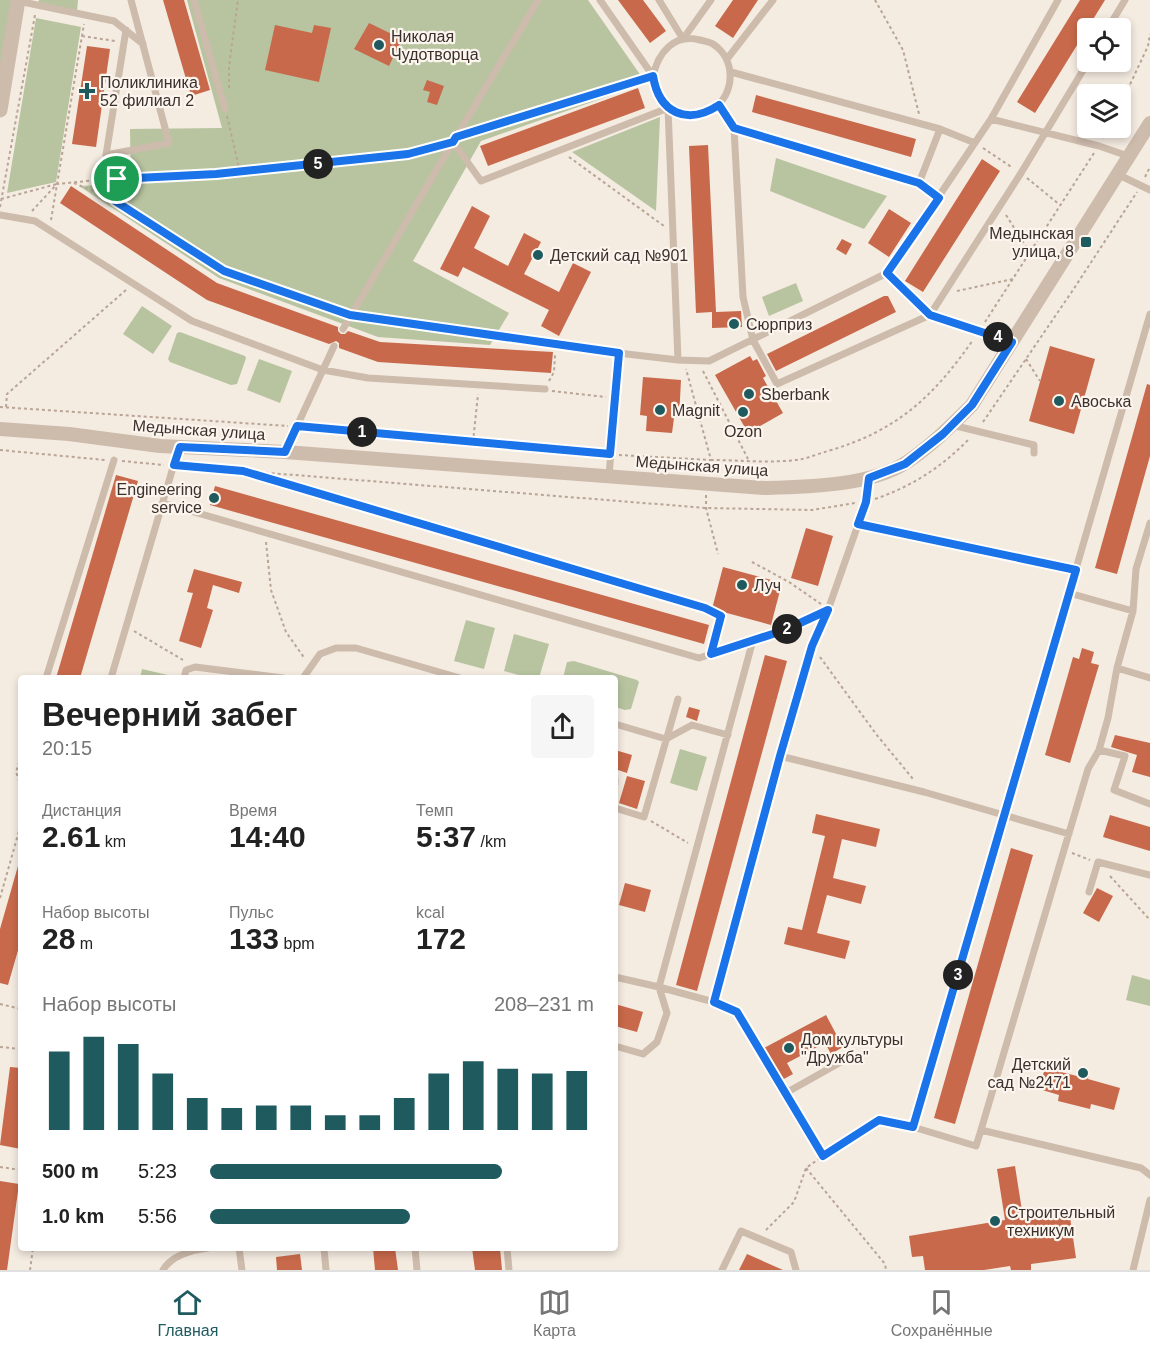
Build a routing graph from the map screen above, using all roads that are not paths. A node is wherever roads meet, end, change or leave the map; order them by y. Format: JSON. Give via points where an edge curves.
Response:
{"nodes":[{"id":1,"x":131,"y":0,"type":"edge"},
{"id":2,"x":194,"y":0,"type":"edge"},
{"id":3,"x":538,"y":0,"type":"edge"},
{"id":4,"x":600,"y":0,"type":"edge"},
{"id":5,"x":659,"y":0,"type":"edge"},
{"id":6,"x":711,"y":0,"type":"edge"},
{"id":7,"x":773,"y":0,"type":"edge"},
{"id":8,"x":1058,"y":0,"type":"edge"},
{"id":9,"x":1125,"y":0,"type":"edge"},
{"id":10,"x":18,"y":1,"type":"edge"},
{"id":11,"x":1114,"y":18,"type":"edge"},
{"id":12,"x":126,"y":30,"type":"junction"},
{"id":13,"x":683,"y":39,"type":"junction"},
{"id":14,"x":143,"y":44,"type":"junction"},
{"id":15,"x":727,"y":59,"type":"junction"},
{"id":16,"x":731,"y":72,"type":"junction"},
{"id":17,"x":1082,"y":72,"type":"edge"},
{"id":18,"x":653,"y":76,"type":"junction"},
{"id":19,"x":719,"y":105,"type":"junction"},
{"id":20,"x":668,"y":108,"type":"junction"},
{"id":21,"x":225,"y":109,"type":"road end"},
{"id":22,"x":0,"y":110,"type":"edge"},
{"id":23,"x":991,"y":119,"type":"junction"},
{"id":24,"x":1150,"y":123,"type":"edge"},
{"id":25,"x":734,"y":128,"type":"junction"},
{"id":26,"x":940,"y":129,"type":"junction"},
{"id":27,"x":1044,"y":134,"type":"junction"},
{"id":28,"x":454,"y":139,"type":"junction"},
{"id":29,"x":975,"y":143,"type":"junction"},
{"id":30,"x":116,"y":153,"type":"junction"},
{"id":31,"x":1128,"y":156,"type":"junction"},
{"id":32,"x":1117,"y":174,"type":"junction"},
{"id":33,"x":919,"y":183,"type":"junction"},
{"id":34,"x":1150,"y":190,"type":"edge"},
{"id":35,"x":939,"y":198,"type":"junction"},
{"id":36,"x":0,"y":215,"type":"edge"},
{"id":37,"x":887,"y":273,"type":"junction"},
{"id":38,"x":1150,"y":314,"type":"edge"},
{"id":39,"x":350,"y":315,"type":"junction"},
{"id":40,"x":930,"y":315,"type":"junction"},
{"id":41,"x":343,"y":329,"type":"dead end"},
{"id":42,"x":753,"y":340,"type":"junction"},
{"id":43,"x":1012,"y":342,"type":"junction"},
{"id":44,"x":334,"y":346,"type":"dead end"},
{"id":45,"x":619,"y":353,"type":"junction"},
{"id":46,"x":681,"y":360,"type":"junction"},
{"id":47,"x":323,"y":370,"type":"junction"},
{"id":48,"x":545,"y":389,"type":"road end"},
{"id":49,"x":952,"y":425,"type":"junction"},
{"id":50,"x":0,"y":429,"type":"edge"},
{"id":51,"x":180,"y":447,"type":"junction"},
{"id":52,"x":285,"y":452,"type":"junction"},
{"id":53,"x":1034,"y":453,"type":"dead end"},
{"id":54,"x":114,"y":460,"type":"road end"},
{"id":55,"x":609,"y":477,"type":"junction"},
{"id":56,"x":869,"y":478,"type":"junction"},
{"id":57,"x":163,"y":503,"type":"junction"},
{"id":58,"x":1150,"y":524,"type":"edge"},
{"id":59,"x":1069,"y":592,"type":"junction"},
{"id":60,"x":828,"y":610,"type":"junction"},
{"id":61,"x":1133,"y":611,"type":"junction"},
{"id":62,"x":753,"y":640,"type":"junction"},
{"id":63,"x":1117,"y":668,"type":"junction"},
{"id":64,"x":46,"y":675,"type":"edge"},
{"id":65,"x":112,"y":675,"type":"edge"},
{"id":66,"x":185,"y":675,"type":"edge"},
{"id":67,"x":259,"y":675,"type":"edge"},
{"id":68,"x":305,"y":675,"type":"edge"},
{"id":69,"x":450,"y":675,"type":"edge"},
{"id":70,"x":1150,"y":678,"type":"edge"},
{"id":71,"x":678,"y":699,"type":"dead end"},
{"id":72,"x":618,"y":725,"type":"edge"},
{"id":73,"x":728,"y":735,"type":"junction"},
{"id":74,"x":666,"y":738,"type":"junction"},
{"id":75,"x":1099,"y":750,"type":"junction"},
{"id":76,"x":780,"y":756,"type":"junction"},
{"id":77,"x":1150,"y":804,"type":"edge"},
{"id":78,"x":618,"y":809,"type":"edge"},
{"id":79,"x":1004,"y":814,"type":"junction"},
{"id":80,"x":1069,"y":834,"type":"junction"},
{"id":81,"x":1150,"y":876,"type":"edge"},
{"id":82,"x":1089,"y":892,"type":"dead end"},
{"id":83,"x":618,"y":978,"type":"edge"},
{"id":84,"x":659,"y":987,"type":"junction"},
{"id":85,"x":714,"y":1002,"type":"junction"},
{"id":86,"x":618,"y":1047,"type":"edge"},
{"id":87,"x":848,"y":1058,"type":"dead end"},
{"id":88,"x":981,"y":1130,"type":"junction"},
{"id":89,"x":1150,"y":1175,"type":"edge"},
{"id":90,"x":1150,"y":1201,"type":"edge"},
{"id":91,"x":189,"y":1251,"type":"edge"},
{"id":92,"x":239,"y":1251,"type":"edge"},
{"id":93,"x":324,"y":1251,"type":"edge"},
{"id":94,"x":415,"y":1251,"type":"edge"},
{"id":95,"x":507,"y":1251,"type":"edge"},
{"id":96,"x":163,"y":1270,"type":"edge"},
{"id":97,"x":242,"y":1270,"type":"edge"},
{"id":98,"x":326,"y":1270,"type":"edge"},
{"id":99,"x":417,"y":1270,"type":"edge"},
{"id":100,"x":509,"y":1270,"type":"edge"},
{"id":101,"x":722,"y":1270,"type":"edge"},
{"id":102,"x":796,"y":1270,"type":"edge"},
{"id":103,"x":1133,"y":1270,"type":"edge"}],
"edges":[{"from":1,"to":14,"type":"lane"},
{"from":2,"to":21,"type":"lane"},
{"from":3,"to":28,"type":"lane"},
{"from":4,"to":18,"type":"lane"},
{"from":5,"to":13,"type":"lane"},
{"from":6,"to":13,"type":"lane"},
{"from":7,"to":15,"type":"lane"},
{"from":8,"to":23,"type":"lane"},
{"from":9,"to":11,"type":"lane"},
{"from":10,"to":12,"type":"lane","via":[[114,21]]},
{"from":10,"to":22,"type":"street"},
{"from":12,"to":14,"type":"lane"},
{"from":12,"to":30,"type":"lane","via":[[106,155]]},
{"from":13,"to":15,"type":"lane","via":[[713,44]]},
{"from":13,"to":18,"type":"lane","via":[[671,44],[656,61]]},
{"from":14,"to":30,"type":"lane","via":[[169,143]]},
{"from":15,"to":16,"type":"lane"},
{"from":16,"to":19,"type":"lane","via":[[729,90]]},
{"from":16,"to":26,"type":"lane"},
{"from":17,"to":27,"type":"lane"},
{"from":18,"to":20,"type":"lane","via":[[655,91]]},
{"from":18,"to":28,"type":"lane"},
{"from":19,"to":20,"type":"lane","via":[[693,116]]},
{"from":19,"to":25,"type":"lane"},
{"from":20,"to":28,"type":"lane","via":[[481,181]]},
{"from":20,"to":46,"type":"lane"},
{"from":23,"to":27,"type":"lane"},
{"from":23,"to":29,"type":"lane"},
{"from":24,"to":31,"type":"street","name":"Медынская улица"},
{"from":25,"to":33,"type":"lane"},
{"from":25,"to":42,"type":"lane","via":[[743,297]]},
{"from":26,"to":29,"type":"lane"},
{"from":26,"to":33,"type":"lane"},
{"from":27,"to":31,"type":"lane"},
{"from":27,"to":40,"type":"lane"},
{"from":28,"to":39,"type":"lane"},
{"from":29,"to":35,"type":"lane"},
{"from":30,"to":39,"type":"lane","via":[[115,201],[224,271]]},
{"from":31,"to":32,"type":"street","name":"Медынская улица"},
{"from":32,"to":34,"type":"lane"},
{"from":32,"to":43,"type":"street","name":"Медынская улица"},
{"from":33,"to":35,"type":"lane"},
{"from":35,"to":37,"type":"lane"},
{"from":36,"to":47,"type":"lane","via":[[35,221],[192,321]]},
{"from":37,"to":40,"type":"lane"},
{"from":37,"to":42,"type":"lane"},
{"from":38,"to":59,"type":"lane"},
{"from":39,"to":41,"type":"lane"},
{"from":39,"to":45,"type":"lane"},
{"from":40,"to":42,"type":"lane","via":[[777,384]]},
{"from":40,"to":43,"type":"lane"},
{"from":42,"to":46,"type":"lane","via":[[710,361]]},
{"from":43,"to":49,"type":"street","name":"Медынская улица","via":[[972,405]]},
{"from":44,"to":47,"type":"lane"},
{"from":45,"to":46,"type":"lane"},
{"from":45,"to":55,"type":"lane"},
{"from":47,"to":48,"type":"lane","via":[[368,378]]},
{"from":47,"to":52,"type":"lane"},
{"from":49,"to":53,"type":"lane","via":[[1034,445]]},
{"from":49,"to":56,"type":"street","name":"Медынская улица","via":[[905,464]]},
{"from":50,"to":51,"type":"street","name":"Медынская улица"},
{"from":51,"to":52,"type":"street","name":"Медынская улица"},
{"from":51,"to":57,"type":"lane"},
{"from":52,"to":55,"type":"street","name":"Медынская улица"},
{"from":54,"to":64,"type":"lane"},
{"from":55,"to":56,"type":"street","name":"Медынская улица","via":[[764,488]]},
{"from":56,"to":60,"type":"lane","via":[[866,502]]},
{"from":57,"to":62,"type":"lane","via":[[699,658]]},
{"from":57,"to":65,"type":"lane"},
{"from":58,"to":61,"type":"lane","via":[[1136,569]]},
{"from":59,"to":61,"type":"lane"},
{"from":59,"to":79,"type":"lane"},
{"from":60,"to":62,"type":"lane"},
{"from":60,"to":76,"type":"lane","via":[[812,646]]},
{"from":61,"to":63,"type":"lane"},
{"from":62,"to":73,"type":"lane"},
{"from":63,"to":70,"type":"lane"},
{"from":63,"to":75,"type":"lane"},
{"from":66,"to":67,"type":"lane","via":[[186,670],[195,667]]},
{"from":68,"to":69,"type":"lane","via":[[320,654],[336,648],[356,648]]},
{"from":71,"to":74,"type":"lane"},
{"from":72,"to":74,"type":"lane"},
{"from":73,"to":74,"type":"lane","via":[[692,725]]},
{"from":73,"to":84,"type":"lane"},
{"from":74,"to":78,"type":"lane","via":[[644,817]]},
{"from":75,"to":77,"type":"lane","via":[[1125,756],[1114,790]]},
{"from":75,"to":80,"type":"lane","via":[[1088,769]]},
{"from":76,"to":79,"type":"lane"},
{"from":76,"to":85,"type":"lane"},
{"from":79,"to":80,"type":"lane"},
{"from":79,"to":88,"type":"lane","via":[[913,1127],[976,1146]]},
{"from":80,"to":88,"type":"lane"},
{"from":81,"to":82,"type":"lane","via":[[1098,862]]},
{"from":83,"to":84,"type":"lane"},
{"from":84,"to":85,"type":"lane"},
{"from":84,"to":86,"type":"lane","via":[[667,1013],[657,1042],[643,1054]]},
{"from":85,"to":87,"type":"lane","via":[[737,1012],[784,1094]]},
{"from":88,"to":89,"type":"lane","via":[[1141,1168]]},
{"from":90,"to":103,"type":"lane"},
{"from":91,"to":96,"type":"lane","via":[[167,1263]]},
{"from":92,"to":97,"type":"lane"},
{"from":93,"to":98,"type":"lane"},
{"from":94,"to":99,"type":"lane"},
{"from":95,"to":100,"type":"lane"},
{"from":101,"to":102,"type":"lane","via":[[741,1231],[791,1252]]}]}
